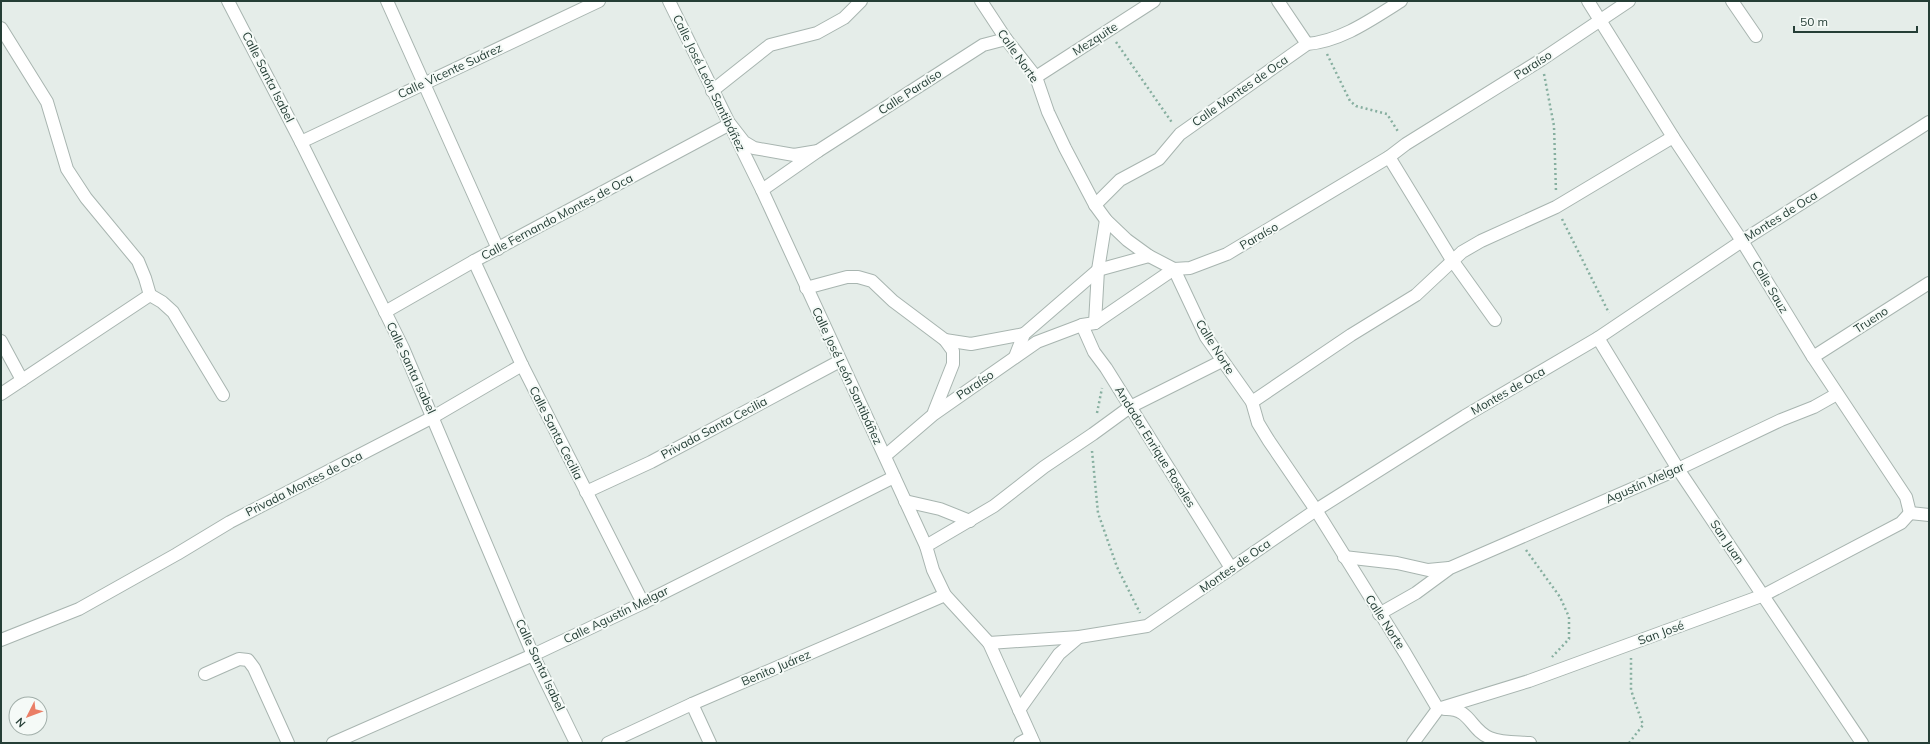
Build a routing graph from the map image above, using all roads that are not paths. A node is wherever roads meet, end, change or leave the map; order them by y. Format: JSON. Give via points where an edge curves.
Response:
{"nodes":[{"id":1,"x":228,"y":1,"type":"edge"},
{"id":2,"x":387,"y":1,"type":"edge"},
{"id":3,"x":599,"y":1,"type":"edge"},
{"id":4,"x":669,"y":1,"type":"edge"},
{"id":5,"x":861,"y":1,"type":"edge"},
{"id":6,"x":981,"y":1,"type":"edge"},
{"id":7,"x":1154,"y":1,"type":"edge"},
{"id":8,"x":1278,"y":1,"type":"edge"},
{"id":9,"x":1401,"y":1,"type":"edge"},
{"id":10,"x":1588,"y":1,"type":"edge"},
{"id":11,"x":1629,"y":1,"type":"edge"},
{"id":12,"x":1732,"y":1,"type":"edge"},
{"id":13,"x":1600,"y":19,"type":"junction"},
{"id":14,"x":1,"y":28,"type":"edge"},
{"id":15,"x":1756,"y":36,"type":"dead end"},
{"id":16,"x":1006,"y":39,"type":"junction"},
{"id":17,"x":1307,"y":44,"type":"junction"},
{"id":18,"x":1036,"y":77,"type":"junction"},
{"id":19,"x":424,"y":84,"type":"junction"},
{"id":20,"x":712,"y":91,"type":"junction"},
{"id":21,"x":1929,"y":122,"type":"edge"},
{"id":22,"x":730,"y":124,"type":"junction"},
{"id":23,"x":1673,"y":137,"type":"junction"},
{"id":24,"x":301,"y":142,"type":"junction"},
{"id":25,"x":818,"y":151,"type":"junction"},
{"id":26,"x":1389,"y":158,"type":"junction"},
{"id":27,"x":762,"y":190,"type":"junction"},
{"id":28,"x":1095,"y":205,"type":"junction"},
{"id":29,"x":1106,"y":220,"type":"junction"},
{"id":30,"x":1742,"y":241,"type":"junction"},
{"id":31,"x":498,"y":249,"type":"junction"},
{"id":32,"x":1150,"y":256,"type":"junction"},
{"id":33,"x":1452,"y":260,"type":"junction"},
{"id":34,"x":474,"y":261,"type":"junction"},
{"id":35,"x":1174,"y":269,"type":"junction"},
{"id":36,"x":1098,"y":270,"type":"junction"},
{"id":37,"x":1929,"y":283,"type":"edge"},
{"id":38,"x":806,"y":288,"type":"junction"},
{"id":39,"x":150,"y":295,"type":"junction"},
{"id":40,"x":385,"y":312,"type":"junction"},
{"id":41,"x":1495,"y":320,"type":"dead end"},
{"id":42,"x":1095,"y":323,"type":"junction"},
{"id":43,"x":1082,"y":325,"type":"junction"},
{"id":44,"x":1024,"y":334,"type":"junction"},
{"id":45,"x":1598,"y":338,"type":"junction"},
{"id":46,"x":945,"y":340,"type":"junction"},
{"id":47,"x":1,"y":341,"type":"edge"},
{"id":48,"x":1813,"y":357,"type":"junction"},
{"id":49,"x":1015,"y":358,"type":"junction"},
{"id":50,"x":840,"y":361,"type":"junction"},
{"id":51,"x":1222,"y":361,"type":"junction"},
{"id":52,"x":522,"y":365,"type":"junction"},
{"id":53,"x":22,"y":380,"type":"junction"},
{"id":54,"x":1,"y":394,"type":"edge"},
{"id":55,"x":1837,"y":394,"type":"junction"},
{"id":56,"x":224,"y":395,"type":"dead end"},
{"id":57,"x":1252,"y":402,"type":"junction"},
{"id":58,"x":1130,"y":407,"type":"junction"},
{"id":59,"x":934,"y":414,"type":"junction"},
{"id":60,"x":433,"y":417,"type":"junction"},
{"id":61,"x":885,"y":456,"type":"junction"},
{"id":62,"x":1678,"y":469,"type":"junction"},
{"id":63,"x":894,"y":477,"type":"junction"},
{"id":64,"x":586,"y":492,"type":"junction"},
{"id":65,"x":905,"y":501,"type":"junction"},
{"id":66,"x":1316,"y":510,"type":"junction"},
{"id":67,"x":1910,"y":513,"type":"junction"},
{"id":68,"x":1929,"y":515,"type":"edge"},
{"id":69,"x":970,"y":521,"type":"junction"},
{"id":70,"x":926,"y":546,"type":"junction"},
{"id":71,"x":1344,"y":557,"type":"junction"},
{"id":72,"x":1231,"y":568,"type":"junction"},
{"id":73,"x":1450,"y":568,"type":"junction"},
{"id":74,"x":945,"y":595,"type":"junction"},
{"id":75,"x":1764,"y":595,"type":"junction"},
{"id":76,"x":643,"y":603,"type":"junction"},
{"id":77,"x":1379,"y":614,"type":"junction"},
{"id":78,"x":1079,"y":637,"type":"junction"},
{"id":79,"x":1,"y":640,"type":"edge"},
{"id":80,"x":988,"y":643,"type":"junction"},
{"id":81,"x":533,"y":655,"type":"junction"},
{"id":82,"x":205,"y":674,"type":"dead end"},
{"id":83,"x":692,"y":704,"type":"junction"},
{"id":84,"x":1438,"y":709,"type":"junction"},
{"id":85,"x":1019,"y":710,"type":"junction"},
{"id":86,"x":1029,"y":741,"type":"edge"},
{"id":87,"x":575,"y":742,"type":"edge"},
{"id":88,"x":288,"y":743,"type":"edge"},
{"id":89,"x":333,"y":743,"type":"edge"},
{"id":90,"x":608,"y":743,"type":"edge"},
{"id":91,"x":710,"y":743,"type":"edge"},
{"id":92,"x":1413,"y":743,"type":"edge"},
{"id":93,"x":1530,"y":743,"type":"edge"},
{"id":94,"x":1862,"y":743,"type":"edge"}],
"edges":[{"from":1,"to":24,"type":"street","name":"Calle Santa Isabel"},
{"from":2,"to":19,"type":"street"},
{"from":3,"to":19,"type":"street","name":"Calle Vicente Suárez"},
{"from":4,"to":20,"type":"street","name":"Calle José León Santibáñez"},
{"from":5,"to":20,"type":"street","via":[[844,18],[817,33],[770,45]]},
{"from":6,"to":16,"type":"street","name":"Calle Norte"},
{"from":7,"to":18,"type":"street","name":"Mezquite"},
{"from":8,"to":17,"type":"street"},
{"from":9,"to":17,"type":"street","via":[[1337,37],[1322,43]]},
{"from":10,"to":13,"type":"street","name":"Calle Sauz"},
{"from":11,"to":13,"type":"street","name":"Paraíso"},
{"from":12,"to":15,"type":"street"},
{"from":13,"to":23,"type":"street","name":"Calle Sauz"},
{"from":13,"to":26,"type":"street","name":"Paraíso","via":[[1541,60],[1406,144]]},
{"from":14,"to":39,"type":"street","via":[[47,102],[67,169],[86,198],[138,261]]},
{"from":16,"to":18,"type":"street","name":"Calle Norte"},
{"from":16,"to":25,"type":"street","name":"Calle Paraíso","via":[[983,45]]},
{"from":17,"to":28,"type":"street","name":"Calle Montes de Oca","via":[[1180,134],[1159,159],[1120,180]]},
{"from":18,"to":28,"type":"street","name":"Calle Norte","via":[[1055,126]]},
{"from":19,"to":24,"type":"street","name":"Calle Vicente Suárez"},
{"from":19,"to":31,"type":"street"},
{"from":20,"to":22,"type":"street","name":"Calle José León Santibáñez"},
{"from":21,"to":30,"type":"street","name":"Montes de Oca"},
{"from":22,"to":25,"type":"street","name":"Calle Paraíso","via":[[744,142],[754,148],[794,155]]},
{"from":22,"to":27,"type":"street","name":"Calle José León Santibáñez"},
{"from":22,"to":31,"type":"street","name":"Calle Fernando Montes de Oca"},
{"from":23,"to":30,"type":"street","name":"Calle Sauz"},
{"from":23,"to":33,"type":"street","via":[[1556,207],[1481,241]]},
{"from":24,"to":40,"type":"street","name":"Calle Santa Isabel"},
{"from":25,"to":27,"type":"street","name":"Calle Paraíso"},
{"from":26,"to":33,"type":"street"},
{"from":26,"to":35,"type":"street","name":"Paraíso","via":[[1227,254],[1190,268]]},
{"from":27,"to":38,"type":"street","name":"Calle José León Santibáñez"},
{"from":28,"to":29,"type":"street","name":"Calle Norte"},
{"from":29,"to":32,"type":"street","name":"Calle Norte","via":[[1126,240]]},
{"from":29,"to":36,"type":"street"},
{"from":30,"to":45,"type":"street","name":"Montes de Oca"},
{"from":30,"to":48,"type":"street","name":"Calle Sauz"},
{"from":31,"to":34,"type":"street","name":"Calle Fernando Montes de Oca"},
{"from":32,"to":35,"type":"street","name":"Calle Norte"},
{"from":32,"to":36,"type":"street"},
{"from":33,"to":41,"type":"street"},
{"from":33,"to":57,"type":"street","via":[[1416,295],[1351,335]]},
{"from":34,"to":40,"type":"street","name":"Calle Fernando Montes de Oca"},
{"from":34,"to":52,"type":"street","name":"Calle Santa Cecilia"},
{"from":35,"to":42,"type":"street","name":"Paraíso"},
{"from":35,"to":51,"type":"street","name":"Calle Norte","via":[[1206,337]]},
{"from":36,"to":42,"type":"street"},
{"from":36,"to":44,"type":"street"},
{"from":37,"to":48,"type":"street","name":"Trueno"},
{"from":38,"to":46,"type":"street","via":[[847,278],[858,277],[872,281],[893,301]]},
{"from":38,"to":50,"type":"street","name":"Calle José León Santibáñez"},
{"from":39,"to":53,"type":"street"},
{"from":39,"to":56,"type":"street","via":[[173,312]]},
{"from":40,"to":60,"type":"street","name":"Calle Santa Isabel"},
{"from":42,"to":43,"type":"street","name":"Paraíso"},
{"from":43,"to":49,"type":"street","name":"Paraíso","via":[[1037,342]]},
{"from":43,"to":58,"type":"street","name":"Andador Enrique Rosales","via":[[1094,352]]},
{"from":44,"to":46,"type":"street","via":[[971,344]]},
{"from":44,"to":49,"type":"street"},
{"from":45,"to":62,"type":"street","name":"San Juan"},
{"from":45,"to":66,"type":"street","name":"Montes de Oca","via":[[1465,416]]},
{"from":46,"to":59,"type":"street","via":[[953,351],[953,364]]},
{"from":47,"to":53,"type":"street"},
{"from":48,"to":55,"type":"street","name":"Calle Sauz"},
{"from":49,"to":59,"type":"street","name":"Paraíso"},
{"from":50,"to":61,"type":"street","name":"Calle José León Santibáñez"},
{"from":50,"to":64,"type":"street","name":"Privada Santa Cecilia","via":[[651,462]]},
{"from":51,"to":57,"type":"street","name":"Calle Norte"},
{"from":51,"to":58,"type":"street"},
{"from":52,"to":60,"type":"street"},
{"from":52,"to":64,"type":"street","name":"Calle Santa Cecilia"},
{"from":53,"to":54,"type":"street"},
{"from":55,"to":62,"type":"street","name":"Agustín Melgar"},
{"from":55,"to":67,"type":"street","name":"Calle Sauz","via":[[1906,497]]},
{"from":57,"to":66,"type":"street","name":"Calle Norte","via":[[1258,423]]},
{"from":58,"to":69,"type":"street"},
{"from":58,"to":72,"type":"street","name":"Andador Enrique Rosales"},
{"from":59,"to":61,"type":"street","name":"Paraíso"},
{"from":60,"to":79,"type":"street","name":"Privada Montes de Oca","via":[[230,522],[79,609]]},
{"from":60,"to":81,"type":"street","name":"Calle Santa Isabel"},
{"from":61,"to":63,"type":"street","name":"Calle José León Santibáñez"},
{"from":62,"to":73,"type":"street","name":"Agustín Melgar"},
{"from":62,"to":75,"type":"street","name":"San Juan"},
{"from":63,"to":65,"type":"street","name":"Calle José León Santibáñez"},
{"from":63,"to":76,"type":"street","name":"Calle Agustín Melgar"},
{"from":64,"to":76,"type":"street","name":"Calle Santa Cecilia"},
{"from":65,"to":69,"type":"street","via":[[940,509]]},
{"from":65,"to":70,"type":"street","name":"Calle José León Santibáñez"},
{"from":66,"to":71,"type":"street","name":"Calle Norte"},
{"from":66,"to":72,"type":"street","name":"Montes de Oca"},
{"from":67,"to":68,"type":"street"},
{"from":67,"to":75,"type":"street","name":"San José","via":[[1901,523]]},
{"from":69,"to":70,"type":"street"},
{"from":70,"to":74,"type":"street","name":"Calle José León Santibáñez","via":[[933,570]]},
{"from":71,"to":73,"type":"street","name":"Agustín Melgar","via":[[1397,563],[1428,570]]},
{"from":71,"to":77,"type":"street","name":"Calle Norte"},
{"from":72,"to":78,"type":"street","name":"Montes de Oca","via":[[1147,626]]},
{"from":73,"to":77,"type":"street","name":"Agustín Melgar","via":[[1416,593]]},
{"from":74,"to":80,"type":"street","name":"Calle José León Santibáñez"},
{"from":74,"to":83,"type":"street","name":"Benito Juárez"},
{"from":75,"to":84,"type":"street","name":"San José","via":[[1529,681]]},
{"from":75,"to":94,"type":"street","name":"San Juan"},
{"from":76,"to":81,"type":"street","name":"Calle Agustín Melgar"},
{"from":77,"to":84,"type":"street","name":"Calle Norte"},
{"from":78,"to":80,"type":"street","name":"Montes de Oca"},
{"from":78,"to":85,"type":"street","via":[[1059,654]]},
{"from":80,"to":85,"type":"street","name":"Calle José León Santibáñez"},
{"from":81,"to":87,"type":"street","name":"Calle Santa Isabel"},
{"from":81,"to":89,"type":"street","name":"Calle Agustín Melgar"},
{"from":82,"to":88,"type":"street","via":[[239,659],[248,660]]},
{"from":83,"to":90,"type":"street","name":"Benito Juárez"},
{"from":83,"to":91,"type":"street"},
{"from":84,"to":92,"type":"street"},
{"from":84,"to":93,"type":"street","via":[[1454,708],[1465,714],[1488,738]]},
{"from":85,"to":86,"type":"street","name":"Calle José León Santibáñez"}]}
